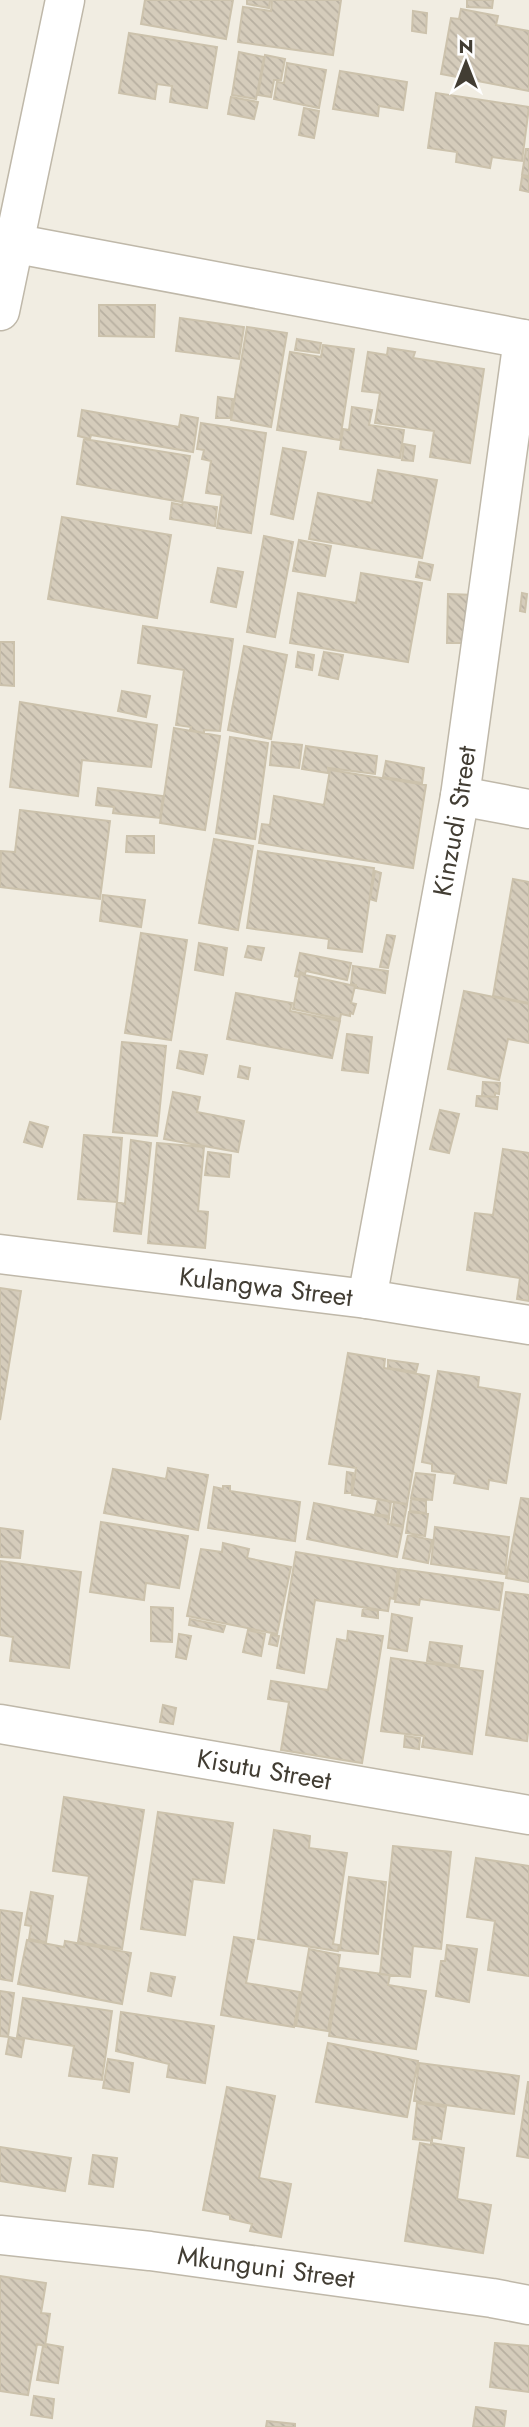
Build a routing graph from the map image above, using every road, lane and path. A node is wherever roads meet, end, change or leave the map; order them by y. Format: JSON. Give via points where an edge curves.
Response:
{"nodes":[{"id":1,"x":65,"y":0,"type":"edge"},
{"id":2,"x":12,"y":243,"type":"junction"},
{"id":3,"x":0,"y":311,"type":"edge"},
{"id":4,"x":526,"y":340,"type":"edge"},
{"id":5,"x":460,"y":796,"type":"junction"},
{"id":6,"x":529,"y":809,"type":"edge"},
{"id":7,"x":0,"y":1254,"type":"edge"},
{"id":8,"x":367,"y":1299,"type":"junction"},
{"id":9,"x":529,"y":1325,"type":"edge"},
{"id":10,"x":0,"y":1724,"type":"edge"},
{"id":11,"x":529,"y":1815,"type":"edge"},
{"id":12,"x":0,"y":2235,"type":"edge"},
{"id":13,"x":529,"y":2305,"type":"edge"}],
"edges":[{"from":1,"to":2,"type":"street"},
{"from":2,"to":3,"type":"street"},
{"from":2,"to":4,"type":"street"},
{"from":4,"to":5,"type":"street","name":"Kinzudi Street"},
{"from":5,"to":6,"type":"street"},
{"from":5,"to":8,"type":"street","name":"Kinzudi Street"},
{"from":7,"to":8,"type":"street","name":"Kulangwa Street"},
{"from":8,"to":9,"type":"street","name":"Kulangwa Street"},
{"from":10,"to":11,"type":"street","name":"Kisutu Street"},
{"from":12,"to":13,"type":"street","name":"Mkunguni Street","via":[[150,2251]]}]}
